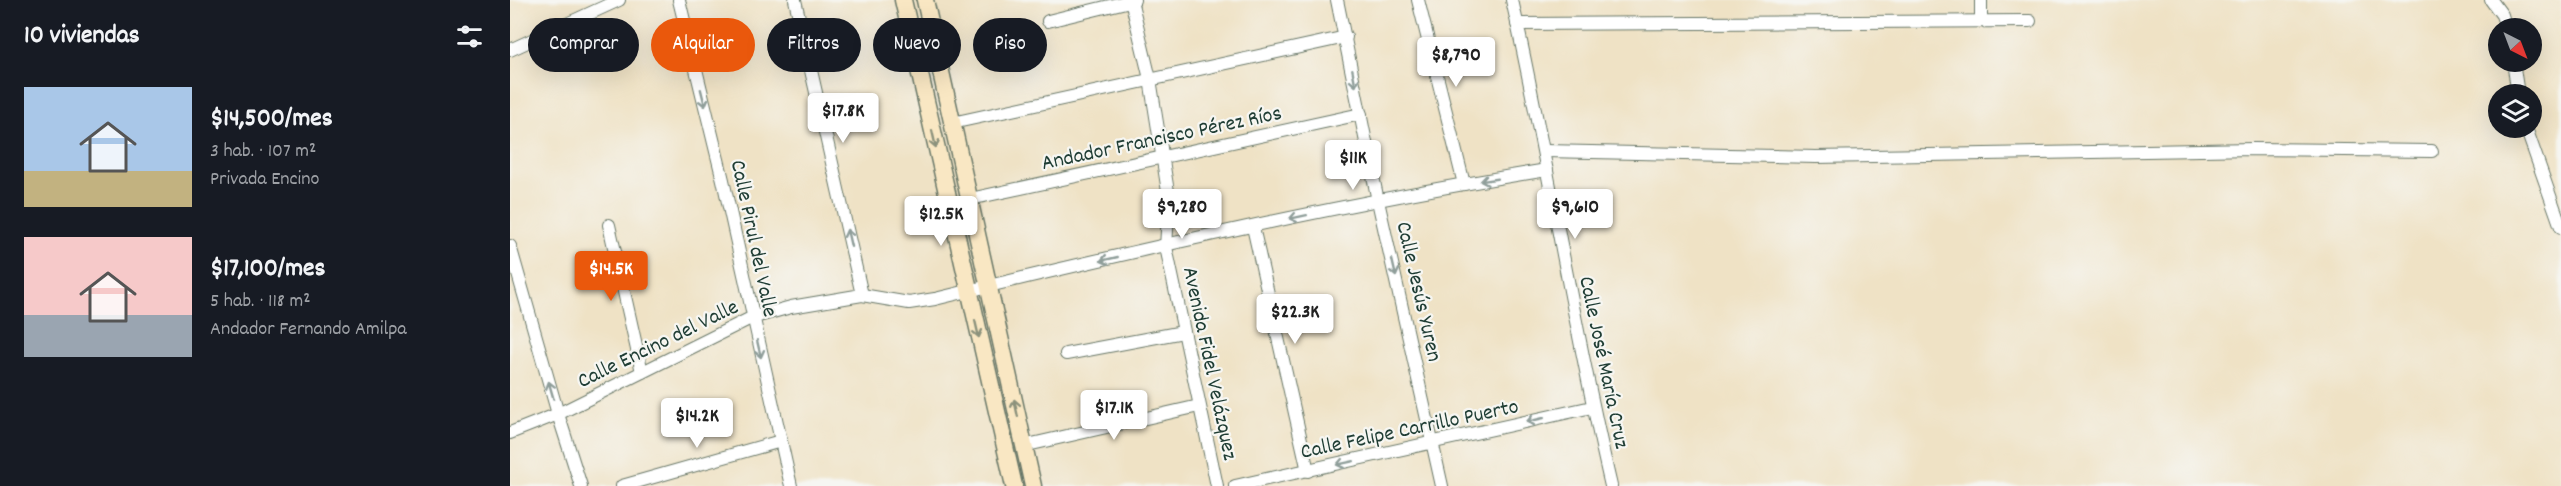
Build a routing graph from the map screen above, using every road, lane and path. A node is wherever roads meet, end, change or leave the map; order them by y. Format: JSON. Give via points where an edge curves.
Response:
{"nodes":[{"id":1,"x":619,"y":0,"type":"edge"},
{"id":2,"x":679,"y":0,"type":"edge"},
{"id":3,"x":795,"y":0,"type":"edge"},
{"id":4,"x":903,"y":0,"type":"edge"},
{"id":5,"x":925,"y":0,"type":"edge"},
{"id":6,"x":1132,"y":0,"type":"edge"},
{"id":7,"x":1337,"y":0,"type":"edge"},
{"id":8,"x":1418,"y":0,"type":"edge"},
{"id":9,"x":1512,"y":0,"type":"edge"},
{"id":10,"x":1981,"y":0,"type":"edge"},
{"id":11,"x":2491,"y":0,"type":"edge"},
{"id":12,"x":2503,"y":18,"type":"edge"},
{"id":13,"x":1048,"y":21,"type":"dead end"},
{"id":14,"x":1981,"y":21,"type":"junction"},
{"id":15,"x":2030,"y":21,"type":"dead end"},
{"id":16,"x":1517,"y":24,"type":"junction"},
{"id":17,"x":1346,"y":37,"type":"junction"},
{"id":18,"x":510,"y":50,"type":"edge"},
{"id":19,"x":1150,"y":79,"type":"junction"},
{"id":20,"x":945,"y":95,"type":"junction"},
{"id":21,"x":926,"y":100,"type":"junction"},
{"id":22,"x":1361,"y":114,"type":"junction"},
{"id":23,"x":952,"y":123,"type":"junction"},
{"id":24,"x":2530,"y":138,"type":"edge"},
{"id":25,"x":1545,"y":151,"type":"junction"},
{"id":26,"x":2432,"y":151,"type":"dead end"},
{"id":27,"x":1161,"y":156,"type":"junction"},
{"id":28,"x":1547,"y":170,"type":"junction"},
{"id":29,"x":1464,"y":184,"type":"junction"},
{"id":30,"x":970,"y":199,"type":"junction"},
{"id":31,"x":1378,"y":201,"type":"junction"},
{"id":32,"x":609,"y":225,"type":"dead end"},
{"id":33,"x":1253,"y":227,"type":"junction"},
{"id":34,"x":2561,"y":227,"type":"edge"},
{"id":35,"x":510,"y":246,"type":"edge"},
{"id":36,"x":1166,"y":246,"type":"junction"},
{"id":37,"x":990,"y":286,"type":"junction"},
{"id":38,"x":968,"y":291,"type":"junction"},
{"id":39,"x":862,"y":295,"type":"junction"},
{"id":40,"x":751,"y":318,"type":"junction"},
{"id":41,"x":1183,"y":332,"type":"junction"},
{"id":42,"x":1066,"y":354,"type":"dead end"},
{"id":43,"x":642,"y":372,"type":"junction"},
{"id":44,"x":1199,"y":406,"type":"junction"},
{"id":45,"x":1592,"y":407,"type":"junction"},
{"id":46,"x":558,"y":414,"type":"junction"},
{"id":47,"x":510,"y":433,"type":"edge"},
{"id":48,"x":781,"y":441,"type":"junction"},
{"id":49,"x":1433,"y":444,"type":"junction"},
{"id":50,"x":1023,"y":446,"type":"junction"},
{"id":51,"x":1308,"y":471,"type":"junction"},
{"id":52,"x":581,"y":486,"type":"edge"},
{"id":53,"x":622,"y":486,"type":"edge"},
{"id":54,"x":791,"y":486,"type":"edge"},
{"id":55,"x":1014,"y":486,"type":"edge"},
{"id":56,"x":1033,"y":486,"type":"edge"},
{"id":57,"x":1217,"y":486,"type":"edge"},
{"id":58,"x":1235,"y":486,"type":"edge"},
{"id":59,"x":1442,"y":486,"type":"edge"},
{"id":60,"x":1611,"y":486,"type":"edge"}],
"edges":[{"from":1,"to":18,"type":"street"},
{"from":2,"to":40,"type":"street","name":"Calle Pirul del Valle","one_way":true,"via":[[723,180]]},
{"from":39,"to":3,"type":"street","one_way":true},
{"from":4,"to":21,"type":"street"},
{"from":5,"to":20,"type":"street"},
{"from":6,"to":13,"type":"street"},
{"from":6,"to":19,"type":"street","name":"Avenida Fidel Velázquez"},
{"from":7,"to":17,"type":"street","name":"Calle Jesús Yuren"},
{"from":8,"to":29,"type":"street"},
{"from":9,"to":16,"type":"street","name":"Calle José María Cruz"},
{"from":10,"to":14,"type":"street"},
{"from":11,"to":12,"type":"street"},
{"from":14,"to":15,"type":"street"},
{"from":14,"to":16,"type":"street"},
{"from":16,"to":25,"type":"street","name":"Calle José María Cruz"},
{"from":17,"to":19,"type":"street"},
{"from":17,"to":22,"type":"street","name":"Calle Jesús Yuren","one_way":true},
{"from":19,"to":23,"type":"street"},
{"from":19,"to":27,"type":"street","name":"Avenida Fidel Velázquez"},
{"from":20,"to":21,"type":"street"},
{"from":20,"to":23,"type":"street"},
{"from":21,"to":38,"type":"street","one_way":true},
{"from":22,"to":27,"type":"street","name":"Andador Francisco Pérez Ríos"},
{"from":22,"to":31,"type":"street","name":"Calle Jesús Yuren"},
{"from":23,"to":30,"type":"street"},
{"from":24,"to":34,"type":"street"},
{"from":25,"to":26,"type":"street","via":[[1816,157],[2254,149]]},
{"from":25,"to":28,"type":"street","name":"Calle José María Cruz"},
{"from":27,"to":30,"type":"street","name":"Andador Francisco Pérez Ríos"},
{"from":27,"to":36,"type":"street","name":"Avenida Fidel Velázquez","via":[[1169,198]]},
{"from":28,"to":29,"type":"street","name":"Calle Encino del Valle","one_way":true},
{"from":28,"to":45,"type":"street","name":"Calle José María Cruz"},
{"from":29,"to":31,"type":"street","name":"Calle Encino del Valle"},
{"from":30,"to":37,"type":"street"},
{"from":31,"to":33,"type":"street","name":"Calle Encino del Valle","one_way":true},
{"from":31,"to":49,"type":"street","name":"Calle Jesús Yuren","one_way":true},
{"from":32,"to":43,"type":"street"},
{"from":33,"to":36,"type":"street","name":"Calle Encino del Valle"},
{"from":33,"to":51,"type":"street"},
{"from":46,"to":35,"type":"street","one_way":true},
{"from":36,"to":37,"type":"street","name":"Calle Encino del Valle","one_way":true},
{"from":36,"to":41,"type":"street","name":"Avenida Fidel Velázquez"},
{"from":37,"to":38,"type":"street","name":"Calle Encino del Valle"},
{"from":50,"to":37,"type":"street","one_way":true},
{"from":38,"to":39,"type":"street","name":"Calle Encino del Valle","via":[[909,303]]},
{"from":38,"to":55,"type":"street","one_way":true},
{"from":39,"to":40,"type":"street","name":"Calle Encino del Valle"},
{"from":40,"to":43,"type":"street","name":"Calle Encino del Valle"},
{"from":40,"to":48,"type":"street","name":"Calle Pirul del Valle","one_way":true},
{"from":41,"to":42,"type":"street"},
{"from":41,"to":44,"type":"street","name":"Avenida Fidel Velázquez"},
{"from":43,"to":46,"type":"street","name":"Calle Encino del Valle"},
{"from":44,"to":50,"type":"street"},
{"from":44,"to":57,"type":"street","name":"Avenida Fidel Velázquez"},
{"from":45,"to":49,"type":"street","name":"Calle Felipe Carrillo Puerto","one_way":true},
{"from":45,"to":60,"type":"street","name":"Calle José María Cruz"},
{"from":46,"to":47,"type":"street","name":"Calle Encino del Valle"},
{"from":46,"to":52,"type":"street"},
{"from":48,"to":53,"type":"street"},
{"from":48,"to":54,"type":"street","name":"Calle Pirul del Valle"},
{"from":49,"to":51,"type":"street","name":"Calle Felipe Carrillo Puerto","one_way":true},
{"from":49,"to":59,"type":"street","name":"Calle Jesús Yuren"},
{"from":50,"to":56,"type":"street"},
{"from":51,"to":58,"type":"street","name":"Calle Felipe Carrillo Puerto"}]}
